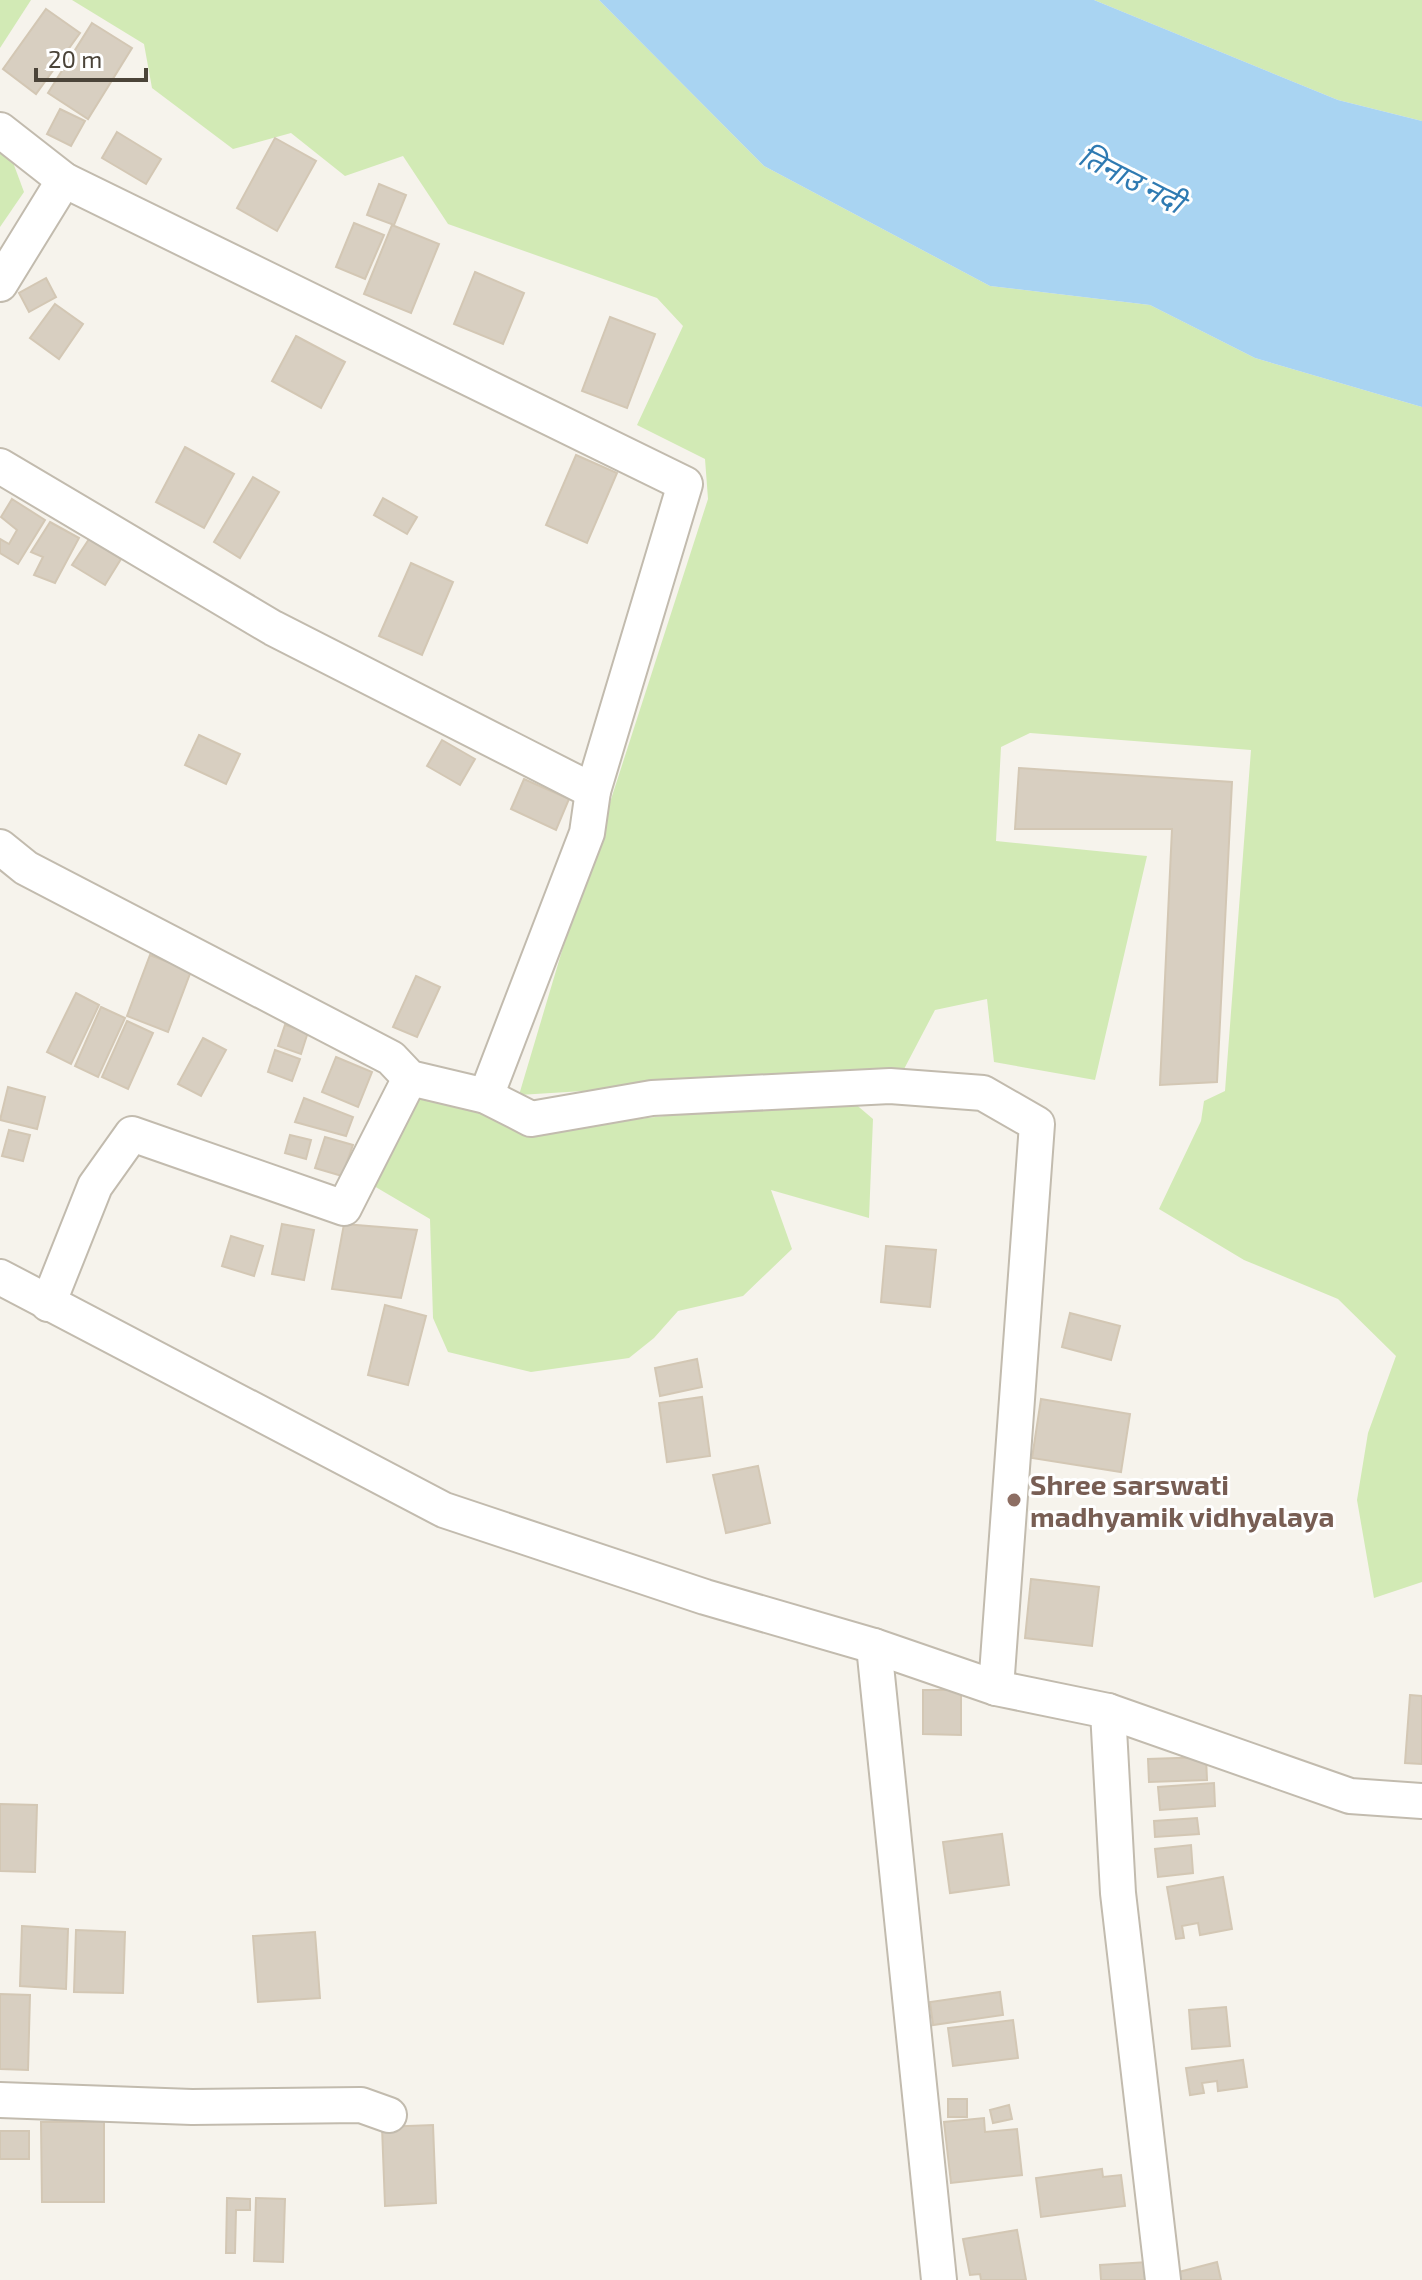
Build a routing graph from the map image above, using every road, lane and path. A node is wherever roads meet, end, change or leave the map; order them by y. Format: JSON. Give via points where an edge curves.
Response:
{"nodes":[{"id":1,"x":0,"y":130,"type":"edge"},
{"id":2,"x":64,"y":180,"type":"junction"},
{"id":3,"x":0,"y":284,"type":"edge"},
{"id":4,"x":0,"y":466,"type":"edge"},
{"id":5,"x":593,"y":791,"type":"junction"},
{"id":6,"x":0,"y":847,"type":"edge"},
{"id":7,"x":410,"y":1078,"type":"junction"},
{"id":8,"x":486,"y":1096,"type":"junction"},
{"id":9,"x":0,"y":1277,"type":"edge"},
{"id":10,"x":48,"y":1304,"type":"junction"},
{"id":11,"x":874,"y":1646,"type":"junction"},
{"id":12,"x":996,"y":1688,"type":"junction"},
{"id":13,"x":1108,"y":1711,"type":"junction"},
{"id":14,"x":1422,"y":1801,"type":"edge"},
{"id":15,"x":0,"y":2100,"type":"edge"},
{"id":16,"x":389,"y":2115,"type":"dead end"},
{"id":17,"x":939,"y":2280,"type":"edge"},
{"id":18,"x":1163,"y":2280,"type":"edge"}],
"edges":[{"from":1,"to":2,"type":"street"},
{"from":2,"to":3,"type":"street"},
{"from":2,"to":5,"type":"street","via":[[685,484]]},
{"from":4,"to":5,"type":"street","via":[[273,628]]},
{"from":5,"to":8,"type":"street","via":[[587,833]]},
{"from":6,"to":7,"type":"street","via":[[26,868],[391,1058]]},
{"from":7,"to":8,"type":"street"},
{"from":7,"to":10,"type":"street","via":[[344,1208],[132,1134],[95,1186]]},
{"from":8,"to":12,"type":"street","via":[[531,1119],[652,1098],[890,1086],[983,1093],[1037,1124]]},
{"from":9,"to":10,"type":"street"},
{"from":10,"to":11,"type":"street","via":[[444,1510],[705,1597]]},
{"from":11,"to":12,"type":"street"},
{"from":11,"to":17,"type":"street"},
{"from":12,"to":13,"type":"street"},
{"from":13,"to":14,"type":"street","via":[[1350,1796]]},
{"from":13,"to":18,"type":"street","via":[[1118,1893]]},
{"from":15,"to":16,"type":"street","via":[[192,2107],[361,2105]]}]}
